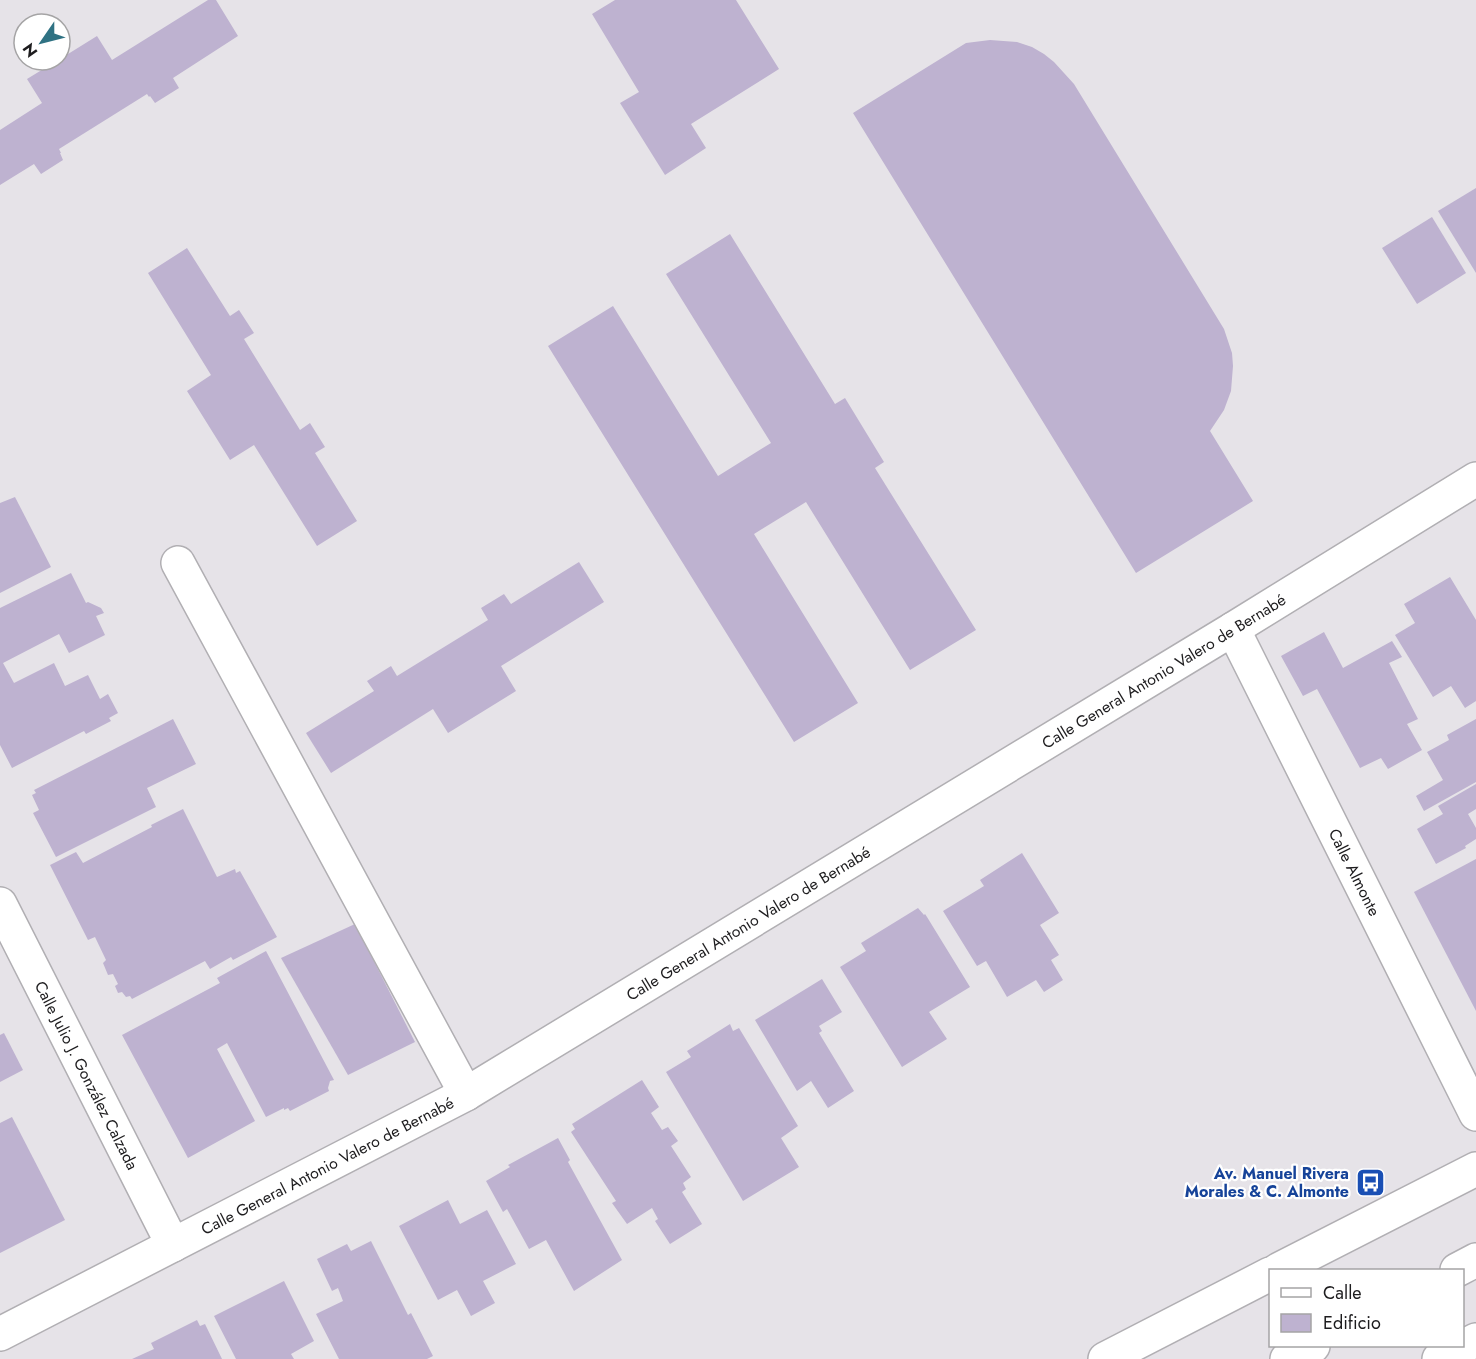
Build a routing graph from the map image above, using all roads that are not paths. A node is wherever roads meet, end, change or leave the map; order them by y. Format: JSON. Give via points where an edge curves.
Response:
{"nodes":[{"id":1,"x":1476,"y":479,"type":"edge"},
{"id":2,"x":178,"y":563,"type":"dead end"},
{"id":3,"x":1233,"y":629,"type":"junction"},
{"id":4,"x":0,"y":904,"type":"edge"},
{"id":5,"x":466,"y":1094,"type":"junction"},
{"id":6,"x":1476,"y":1114,"type":"edge"},
{"id":7,"x":1476,"y":1169,"type":"edge"},
{"id":8,"x":172,"y":1245,"type":"junction"},
{"id":9,"x":1476,"y":1260,"type":"edge"},
{"id":10,"x":1280,"y":1269,"type":"edge"},
{"id":11,"x":1459,"y":1269,"type":"edge"},
{"id":12,"x":1269,"y":1275,"type":"edge"},
{"id":13,"x":0,"y":1334,"type":"edge"},
{"id":14,"x":1310,"y":1347,"type":"edge"},
{"id":15,"x":1462,"y":1347,"type":"edge"},
{"id":16,"x":1105,"y":1359,"type":"edge"},
{"id":17,"x":1287,"y":1359,"type":"edge"},
{"id":18,"x":1439,"y":1359,"type":"edge"}],
"edges":[{"from":1,"to":3,"type":"main road","name":"Calle General Antonio Valero de Bernabé"},
{"from":2,"to":5,"type":"main road"},
{"from":3,"to":5,"type":"main road","name":"Calle General Antonio Valero de Bernabé"},
{"from":3,"to":6,"type":"main road","name":"Calle Almonte"},
{"from":4,"to":8,"type":"main road","name":"Calle Julio J. González Calzada"},
{"from":5,"to":8,"type":"main road","name":"Calle General Antonio Valero de Bernabé"},
{"from":7,"to":10,"type":"main road"},
{"from":8,"to":13,"type":"main road","name":"Calle General Antonio Valero de Bernabé"},
{"from":9,"to":11,"type":"main road"},
{"from":12,"to":16,"type":"main road"},
{"from":14,"to":17,"type":"main road"},
{"from":15,"to":18,"type":"main road"}]}
